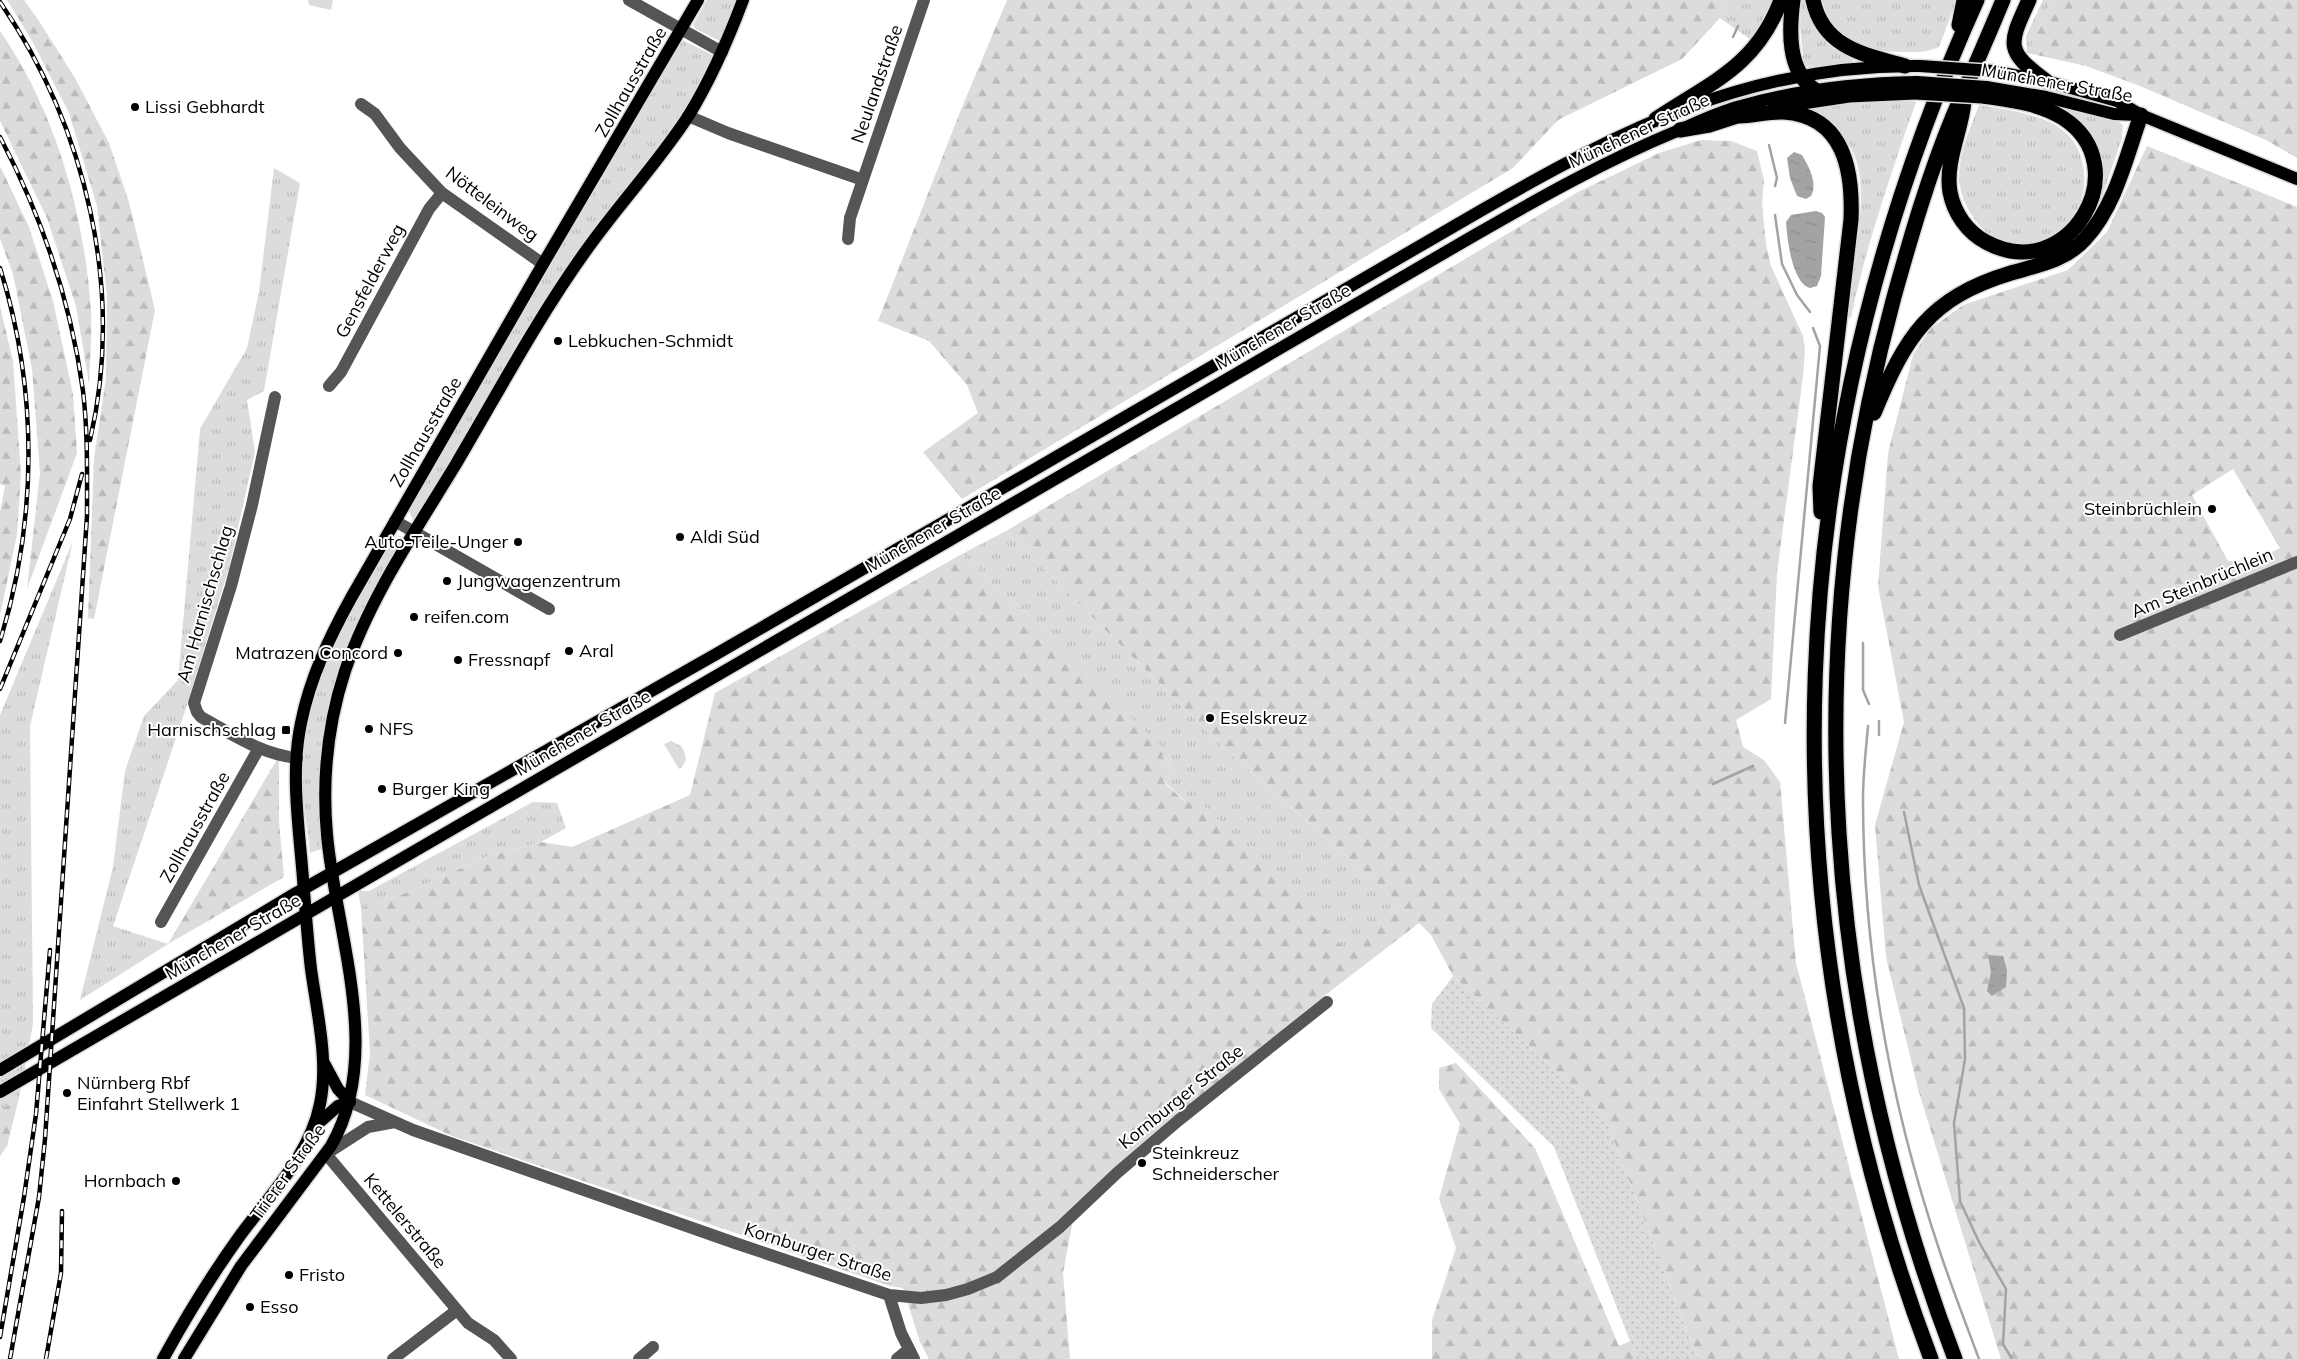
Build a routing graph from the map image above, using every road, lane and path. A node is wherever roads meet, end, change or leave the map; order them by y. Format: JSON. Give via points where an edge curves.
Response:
{"nodes":[{"id":1,"x":629,"y":0,"type":"edge"},
{"id":2,"x":698,"y":0,"type":"edge"},
{"id":3,"x":743,"y":0,"type":"edge"},
{"id":4,"x":924,"y":0,"type":"edge"},
{"id":5,"x":1781,"y":0,"type":"edge"},
{"id":6,"x":1793,"y":0,"type":"edge"},
{"id":7,"x":1813,"y":0,"type":"edge"},
{"id":8,"x":1964,"y":0,"type":"edge"},
{"id":9,"x":1977,"y":0,"type":"edge"},
{"id":10,"x":2003,"y":0,"type":"edge"},
{"id":11,"x":2029,"y":0,"type":"edge"},
{"id":12,"x":681,"y":30,"type":"junction"},
{"id":13,"x":722,"y":52,"type":"junction"},
{"id":14,"x":1955,"y":52,"type":"junction"},
{"id":15,"x":1912,"y":66,"type":"junction"},
{"id":16,"x":1800,"y":76,"type":"junction"},
{"id":17,"x":2046,"y":81,"type":"junction"},
{"id":18,"x":1916,"y":87,"type":"junction"},
{"id":19,"x":1815,"y":90,"type":"junction"},
{"id":20,"x":1965,"y":91,"type":"junction"},
{"id":21,"x":1985,"y":91,"type":"junction"},
{"id":22,"x":361,"y":104,"type":"dead end"},
{"id":23,"x":1768,"y":106,"type":"junction"},
{"id":24,"x":2141,"y":115,"type":"junction"},
{"id":25,"x":688,"y":116,"type":"junction"},
{"id":26,"x":1656,"y":119,"type":"junction"},
{"id":27,"x":1680,"y":130,"type":"joint"},
{"id":28,"x":2297,"y":179,"type":"edge"},
{"id":29,"x":863,"y":180,"type":"junction"},
{"id":30,"x":442,"y":193,"type":"junction"},
{"id":31,"x":848,"y":239,"type":"dead end"},
{"id":32,"x":543,"y":264,"type":"junction"},
{"id":33,"x":329,"y":386,"type":"dead end"},
{"id":34,"x":275,"y":398,"type":"dead end"},
{"id":35,"x":1861,"y":442,"type":"junction"},
{"id":36,"x":396,"y":521,"type":"junction"},
{"id":37,"x":415,"y":532,"type":"junction"},
{"id":38,"x":2297,"y":562,"type":"edge"},
{"id":39,"x":1822,"y":564,"type":"junction"},
{"id":40,"x":548,"y":609,"type":"dead end"},
{"id":41,"x":2120,"y":635,"type":"dead end"},
{"id":42,"x":259,"y":748,"type":"junction"},
{"id":43,"x":297,"y":758,"type":"junction"},
{"id":44,"x":332,"y":873,"type":"junction"},
{"id":45,"x":303,"y":889,"type":"junction"},
{"id":46,"x":337,"y":896,"type":"junction"},
{"id":47,"x":305,"y":915,"type":"junction"},
{"id":48,"x":162,"y":922,"type":"dead end"},
{"id":49,"x":1327,"y":1002,"type":"dead end"},
{"id":50,"x":322,"y":1060,"type":"junction"},
{"id":51,"x":0,"y":1070,"type":"edge"},
{"id":52,"x":0,"y":1092,"type":"edge"},
{"id":53,"x":350,"y":1102,"type":"junction"},
{"id":54,"x":395,"y":1122,"type":"junction"},
{"id":55,"x":312,"y":1129,"type":"junction"},
{"id":56,"x":326,"y":1154,"type":"junction"},
{"id":57,"x":274,"y":1190,"type":"junction"},
{"id":58,"x":282,"y":1211,"type":"junction"},
{"id":59,"x":889,"y":1295,"type":"junction"},
{"id":60,"x":457,"y":1310,"type":"junction"},
{"id":61,"x":653,"y":1347,"type":"dead end"},
{"id":62,"x":911,"y":1355,"type":"edge"},
{"id":63,"x":163,"y":1359,"type":"edge"},
{"id":64,"x":184,"y":1359,"type":"edge"},
{"id":65,"x":393,"y":1359,"type":"edge"},
{"id":66,"x":511,"y":1359,"type":"edge"},
{"id":67,"x":639,"y":1359,"type":"edge"},
{"id":68,"x":897,"y":1359,"type":"edge"},
{"id":69,"x":1932,"y":1359,"type":"edge"},
{"id":70,"x":1955,"y":1359,"type":"edge"}],
"edges":[{"from":1,"to":12,"type":"street"},
{"from":2,"to":12,"type":"main road","name":"Zollhausstraße"},
{"from":3,"to":13,"type":"main road"},
{"from":4,"to":29,"type":"street","name":"Neulandstraße"},
{"from":5,"to":26,"type":"highway","via":[[1769,28],[1755,48],[1726,75]]},
{"from":6,"to":16,"type":"highway","via":[[1792,45]]},
{"from":7,"to":15,"type":"highway","via":[[1823,25],[1845,47]]},
{"from":8,"to":14,"type":"highway"},
{"from":9,"to":14,"type":"highway"},
{"from":10,"to":20,"type":"highway"},
{"from":11,"to":17,"type":"highway","via":[[2015,32],[2014,47],[2023,64]]},
{"from":12,"to":13,"type":"street"},
{"from":12,"to":32,"type":"main road","name":"Zollhausstraße"},
{"from":13,"to":25,"type":"main road"},
{"from":14,"to":39,"type":"highway","via":[[1909,174],[1873,291],[1844,412]]},
{"from":15,"to":16,"type":"main road","name":"Münchener Straße","via":[[1848,69]]},
{"from":15,"to":17,"type":"main road","name":"Münchener Straße","bridge":true,"via":[[1993,71]]},
{"from":16,"to":19,"type":"highway"},
{"from":16,"to":26,"type":"main road","name":"Münchener Straße","via":[[1731,92]]},
{"from":17,"to":24,"type":"main road","name":"Münchener Straße","via":[[2117,101]]},
{"from":18,"to":19,"type":"main road","via":[[1866,84]]},
{"from":18,"to":21,"type":"highway","bridge":true},
{"from":18,"to":23,"type":"highway"},
{"from":19,"to":23,"type":"main road"},
{"from":20,"to":21,"type":"highway","via":[[1962,122],[1949,170],[1956,211],[1974,234],[2004,250],[2030,252],[2055,244],[2077,227],[2092,198],[2095,172],[2087,144],[2069,122],[2044,109]]},
{"from":20,"to":35,"type":"highway","via":[[1931,178],[1905,258]]},
{"from":21,"to":24,"type":"main road","name":"Münchener Straße","via":[[2046,97],[2114,114]]},
{"from":22,"to":30,"type":"street","name":"Nötteleinweg","via":[[375,114],[400,148]]},
{"from":23,"to":27,"type":"highway"},
{"from":23,"to":39,"type":"highway","via":[[1802,116],[1828,131],[1845,155],[1852,182],[1851,220],[1820,486]]},
{"from":24,"to":28,"type":"main road"},
{"from":24,"to":35,"type":"highway","via":[[2109,205],[2085,239],[2069,253],[1981,284],[1937,311],[1916,331],[1898,357]]},
{"from":25,"to":29,"type":"street"},
{"from":25,"to":37,"type":"main road","via":[[570,273]]},
{"from":26,"to":44,"type":"main road","name":"Münchener Straße","via":[[1589,150],[1505,196]]},
{"from":27,"to":46,"type":"main road","name":"Münchener Straße","via":[[1634,149],[1505,218]]},
{"from":29,"to":31,"type":"street","name":"Neulandstraße","via":[[850,218]]},
{"from":30,"to":32,"type":"street","name":"Nötteleinweg"},
{"from":30,"to":33,"type":"street","name":"Gensfelderweg","via":[[429,209],[341,372]]},
{"from":32,"to":36,"type":"main road","name":"Zollhausstraße"},
{"from":34,"to":42,"type":"street","name":"Am Harnischschlag","via":[[245,532],[194,703],[201,717]]},
{"from":35,"to":70,"type":"highway","via":[[1843,571],[1835,726],[1842,892],[1863,1038],[1880,1121],[1926,1278]]},
{"from":36,"to":37,"type":"street"},
{"from":36,"to":43,"type":"main road","name":"Zollhausstraße","via":[[324,651],[304,710]]},
{"from":37,"to":40,"type":"street"},
{"from":37,"to":44,"type":"main road","via":[[363,627],[346,668],[334,711],[326,796]]},
{"from":38,"to":41,"type":"street","name":"Am Steinbrüchlein"},
{"from":39,"to":69,"type":"highway","via":[[1813,731],[1818,859],[1828,961],[1841,1039],[1875,1188]]},
{"from":42,"to":43,"type":"street","name":"Am Harnischschlag"},
{"from":42,"to":48,"type":"street","name":"Zollhausstraße"},
{"from":43,"to":45,"type":"main road","name":"Zollhausstraße"},
{"from":44,"to":45,"type":"main road","name":"Münchener Straße"},
{"from":44,"to":46,"type":"main road"},
{"from":45,"to":47,"type":"main road","name":"Zollhausstraße"},
{"from":45,"to":51,"type":"main road","name":"Münchener Straße"},
{"from":46,"to":47,"type":"main road","name":"Münchener Straße"},
{"from":46,"to":53,"type":"main road","name":"Trierer Straße","via":[[356,1035]]},
{"from":47,"to":50,"type":"main road","name":"Trierer Straße"},
{"from":47,"to":52,"type":"main road","name":"Münchener Straße"},
{"from":49,"to":59,"type":"street","name":"Kornburger Straße","via":[[1179,1120],[1116,1173],[1060,1227],[997,1277],[946,1295],[921,1298]]},
{"from":50,"to":53,"type":"main road","via":[[338,1089]]},
{"from":50,"to":55,"type":"main road","name":"Trierer Straße","via":[[320,1104]]},
{"from":53,"to":54,"type":"street","name":"Kornburger Straße"},
{"from":53,"to":55,"type":"main road","via":[[338,1106]]},
{"from":53,"to":56,"type":"main road","name":"Trierer Straße","via":[[343,1125]]},
{"from":54,"to":56,"type":"street","name":"Kornburger Straße","via":[[368,1127]]},
{"from":54,"to":59,"type":"street","name":"Kornburger Straße"},
{"from":55,"to":57,"type":"main road","name":"Trierer Straße"},
{"from":56,"to":58,"type":"main road","name":"Trierer Straße"},
{"from":56,"to":60,"type":"street","name":"Kettelerstraße"},
{"from":57,"to":58,"type":"main road","via":[[285,1193]]},
{"from":57,"to":63,"type":"main road","name":"Trierer Straße","via":[[208,1282]]},
{"from":58,"to":64,"type":"main road","name":"Trierer Straße","via":[[236,1273]]},
{"from":59,"to":62,"type":"street"},
{"from":60,"to":65,"type":"street"},
{"from":60,"to":66,"type":"street","name":"Kettelerstraße","via":[[472,1326],[494,1340]]},
{"from":61,"to":67,"type":"street"},
{"from":62,"to":68,"type":"street"}]}
